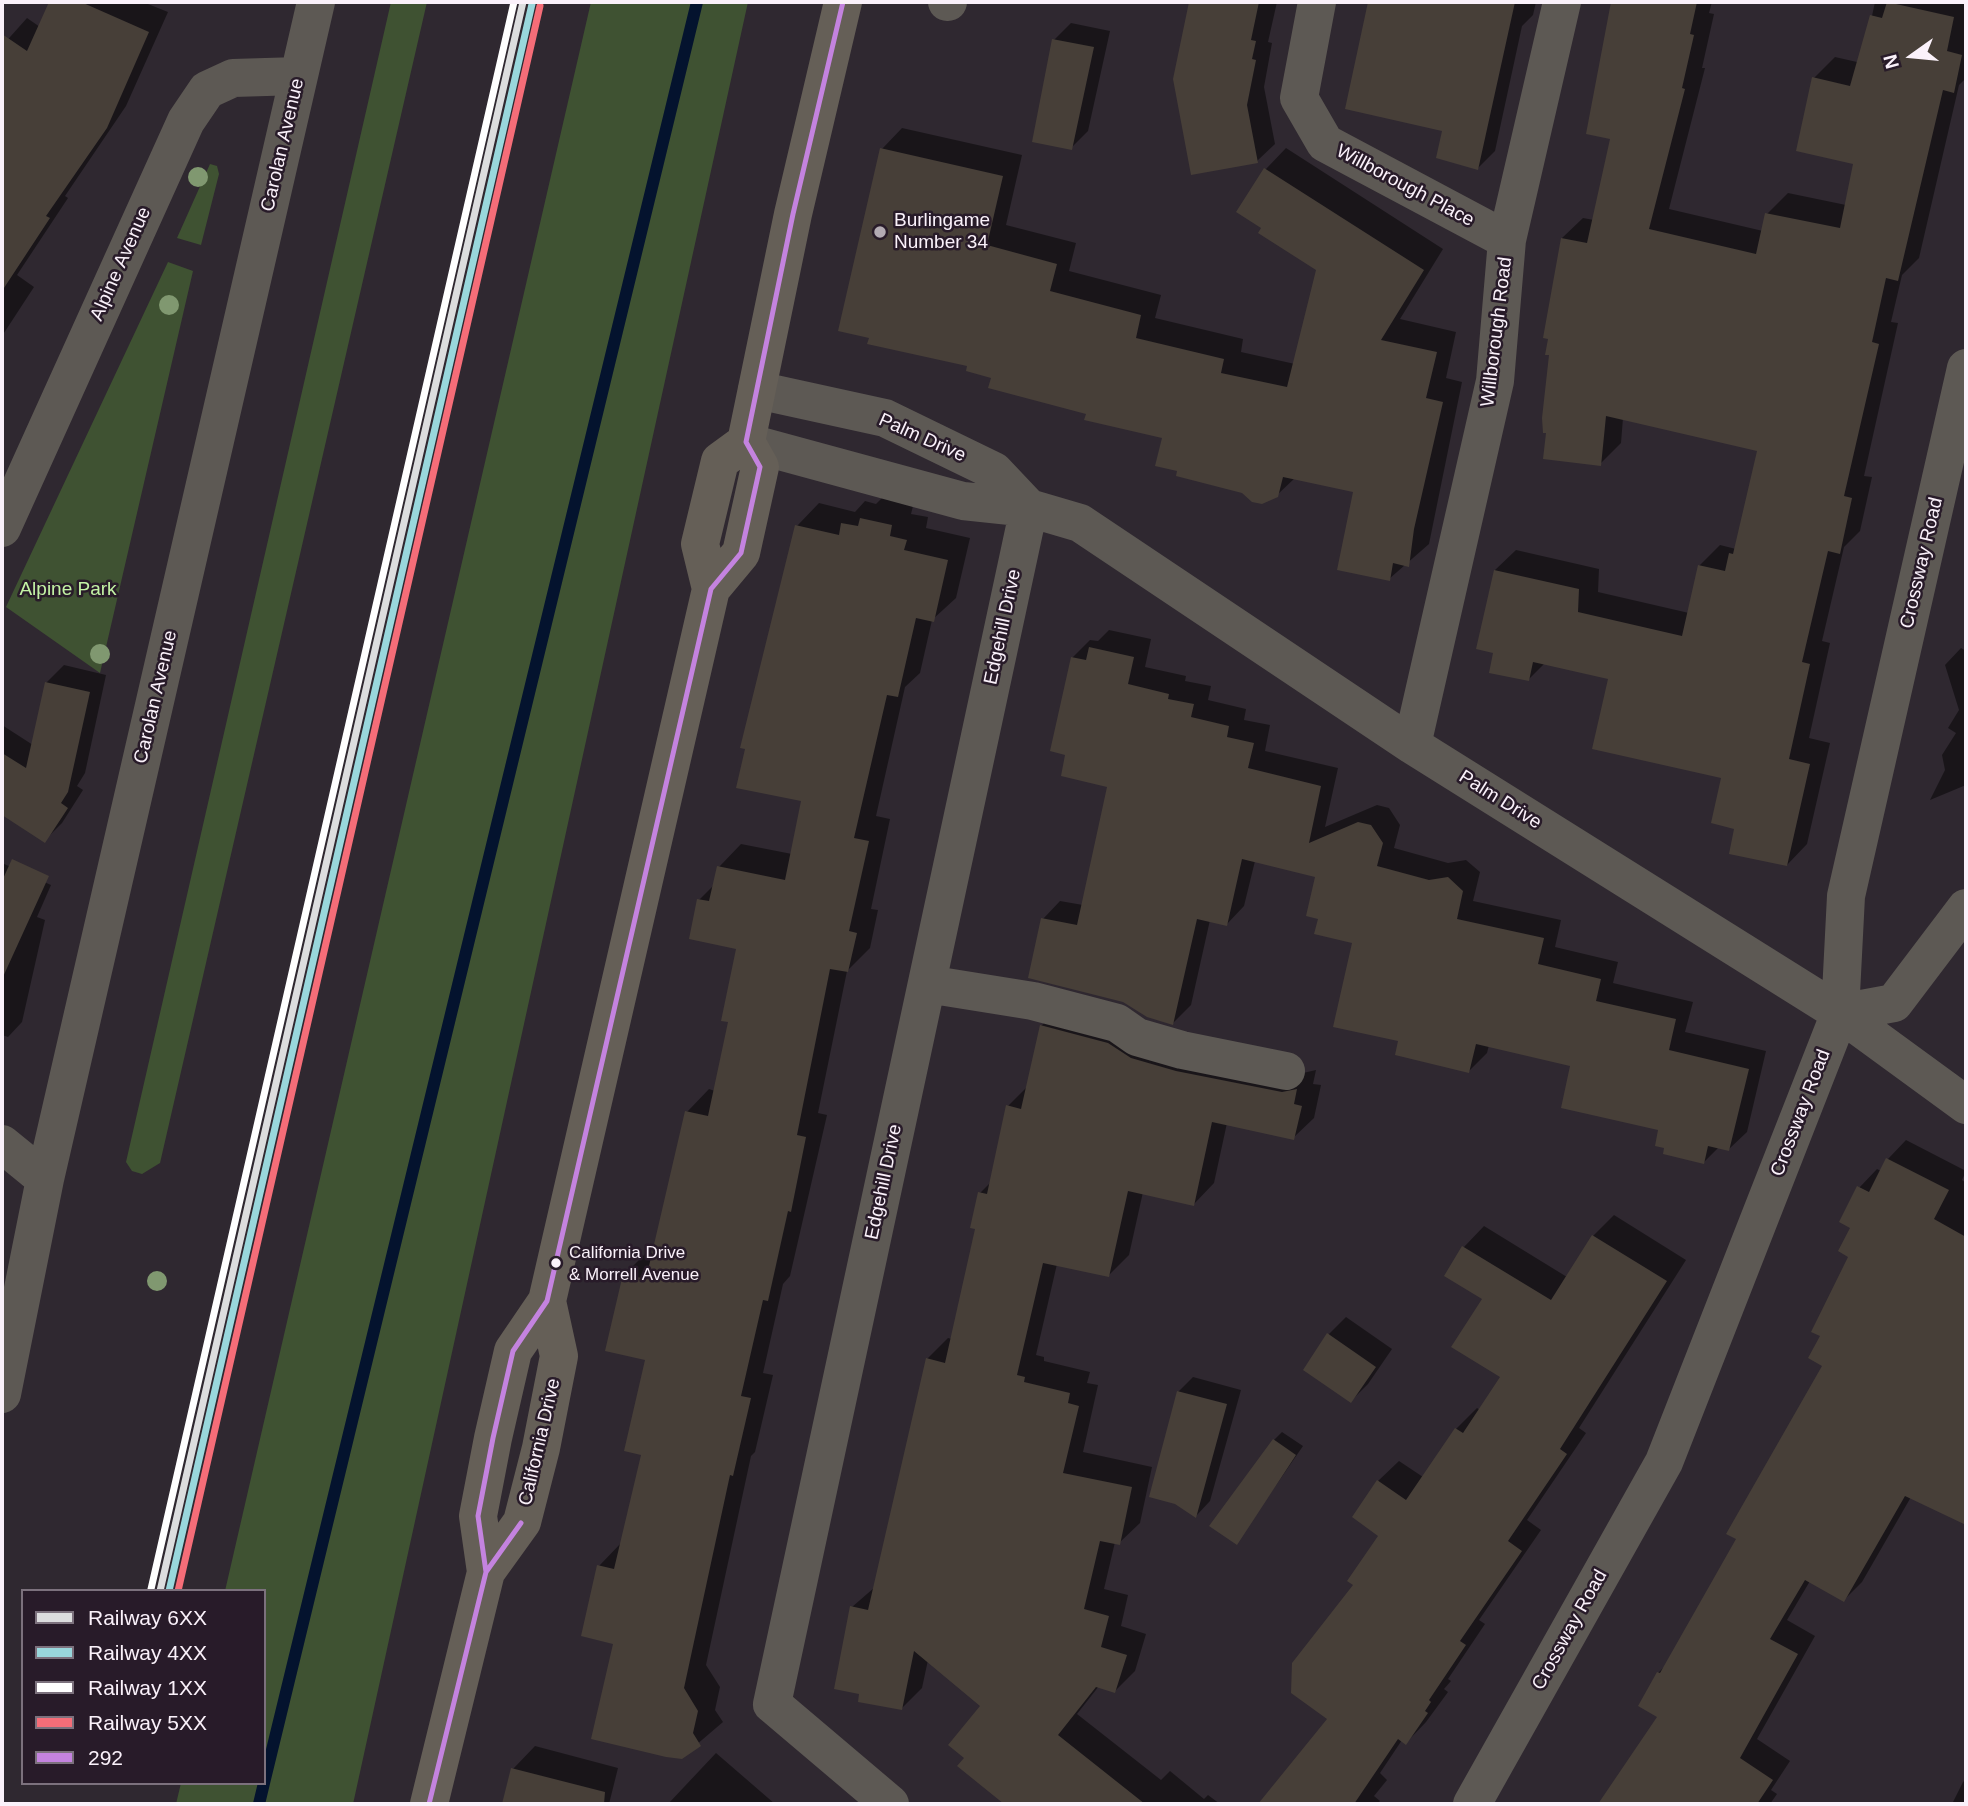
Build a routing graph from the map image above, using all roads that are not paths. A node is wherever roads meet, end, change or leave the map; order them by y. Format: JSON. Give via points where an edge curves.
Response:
{"nodes":[{"id":1,"x":316,"y":2,"type":"edge"},
{"id":2,"x":843,"y":2,"type":"edge"},
{"id":3,"x":1317,"y":2,"type":"edge"},
{"id":4,"x":1562,"y":2,"type":"edge"},
{"id":5,"x":299,"y":76,"type":"junction"},
{"id":6,"x":1507,"y":240,"type":"junction"},
{"id":7,"x":1966,"y":368,"type":"edge"},
{"id":8,"x":757,"y":390,"type":"junction"},
{"id":9,"x":746,"y":442,"type":"junction"},
{"id":10,"x":1029,"y":508,"type":"junction"},
{"id":11,"x":2,"y":528,"type":"edge"},
{"id":12,"x":1412,"y":745,"type":"junction"},
{"id":13,"x":1966,"y":908,"type":"edge"},
{"id":14,"x":927,"y":984,"type":"junction"},
{"id":15,"x":1840,"y":1013,"type":"junction"},
{"id":16,"x":1286,"y":1071,"type":"dead end"},
{"id":17,"x":1966,"y":1105,"type":"edge"},
{"id":18,"x":2,"y":1144,"type":"edge"},
{"id":19,"x":46,"y":1179,"type":"junction"},
{"id":20,"x":2,"y":1394,"type":"edge"},
{"id":21,"x":429,"y":1804,"type":"edge"},
{"id":22,"x":890,"y":1804,"type":"edge"},
{"id":23,"x":1472,"y":1804,"type":"edge"}],
"edges":[{"from":1,"to":5,"type":"street","name":"Carolan Avenue"},
{"from":2,"to":8,"type":"main road"},
{"from":3,"to":6,"type":"street","name":"Willborough Place","via":[[1299,98],[1325,144]]},
{"from":4,"to":6,"type":"street","name":"Willborough Road"},
{"from":5,"to":11,"type":"street","name":"Alpine Avenue","via":[[233,78],[207,90],[186,121]]},
{"from":5,"to":19,"type":"street","name":"Carolan Avenue"},
{"from":6,"to":12,"type":"street","name":"Willborough Road","via":[[1495,381]]},
{"from":7,"to":15,"type":"street","name":"Crossway Road","via":[[1846,896]]},
{"from":8,"to":9,"type":"main road"},
{"from":8,"to":10,"type":"street","name":"Palm Drive","via":[[885,418],[994,471]]},
{"from":9,"to":10,"type":"street","name":"Palm Drive","via":[[963,501]]},
{"from":9,"to":21,"type":"main road","via":[[720,461],[700,544],[711,589],[547,1301],[513,1351],[478,1516],[486,1573]]},
{"from":10,"to":12,"type":"street","name":"Palm Drive","via":[[1080,523]]},
{"from":10,"to":14,"type":"street","name":"Edgehill Drive"},
{"from":12,"to":15,"type":"street","name":"Palm Drive"},
{"from":13,"to":15,"type":"street","via":[[1894,1003]]},
{"from":14,"to":16,"type":"street","via":[[1033,1001],[1117,1023],[1137,1037],[1182,1050]]},
{"from":14,"to":22,"type":"street","name":"Edgehill Drive","via":[[772,1704]]},
{"from":15,"to":17,"type":"street","name":"Palm Drive"},
{"from":15,"to":23,"type":"street","name":"Crossway Road","via":[[1664,1462]]},
{"from":18,"to":19,"type":"street"},
{"from":19,"to":20,"type":"street","name":"Carolan Avenue"}]}
